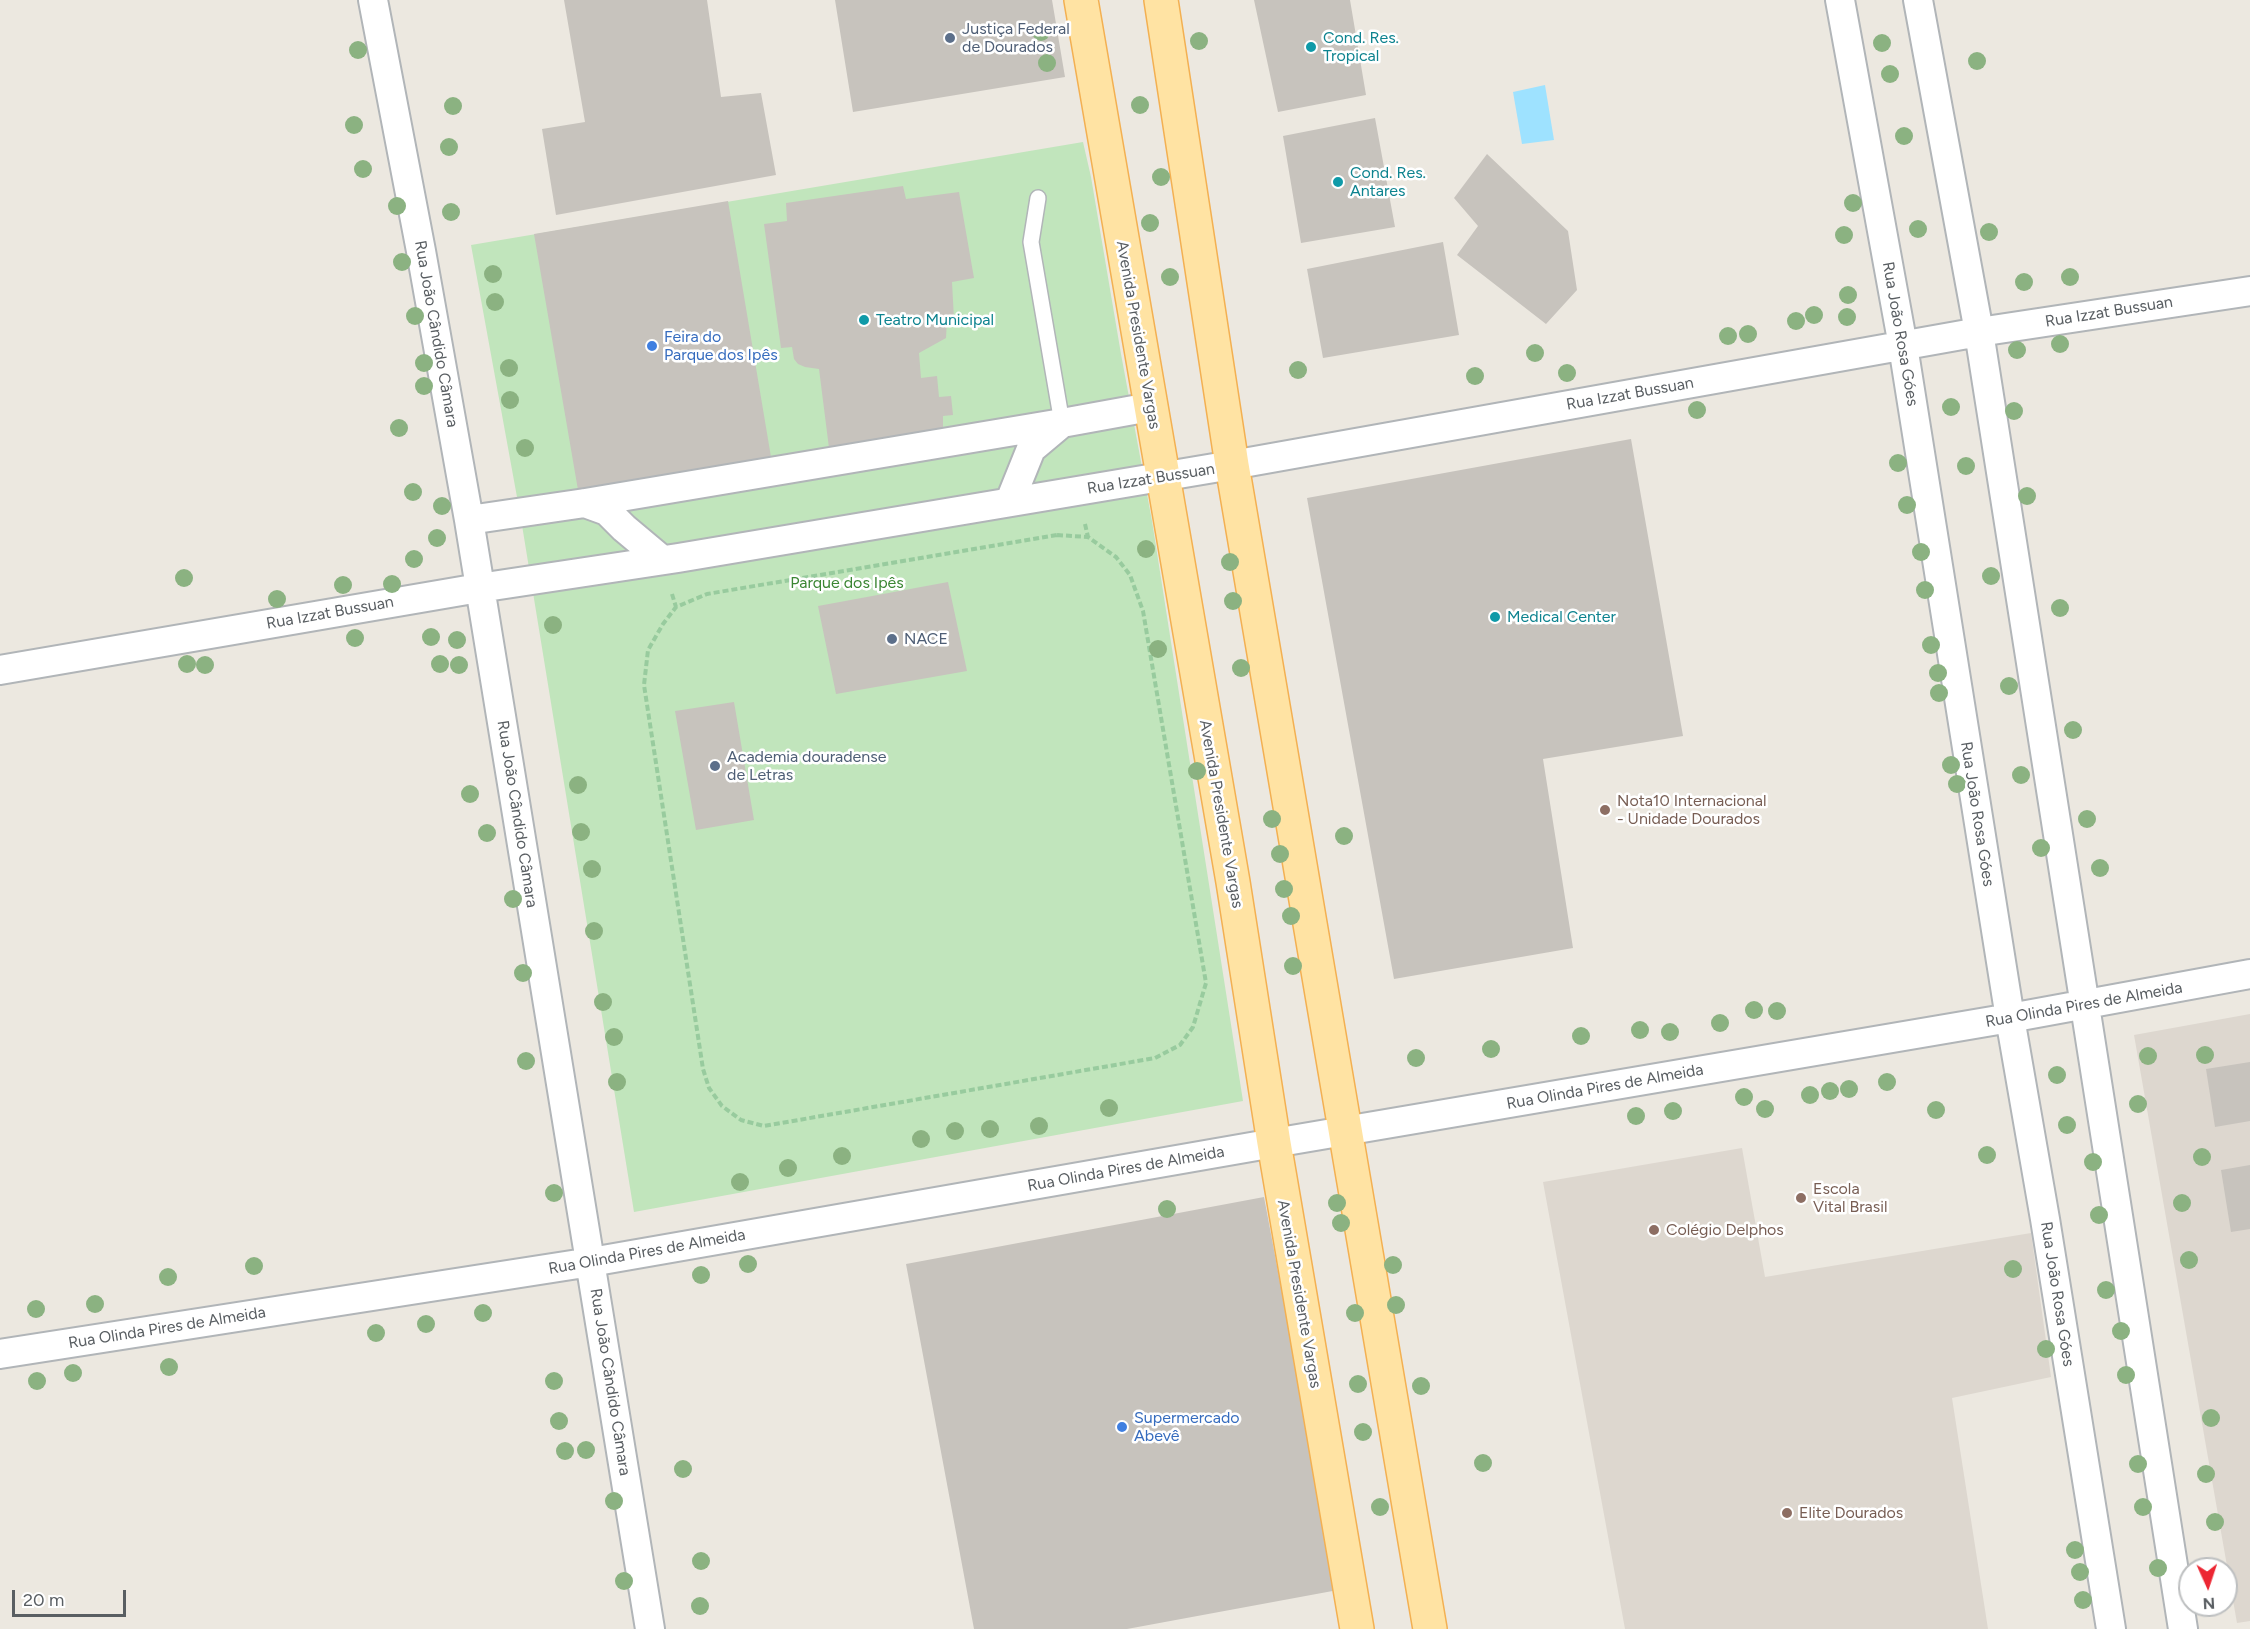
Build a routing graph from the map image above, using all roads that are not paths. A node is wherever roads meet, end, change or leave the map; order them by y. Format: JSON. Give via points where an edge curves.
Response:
{"nodes":[{"id":1,"x":373,"y":0,"type":"edge"},
{"id":2,"x":1081,"y":0,"type":"edge"},
{"id":3,"x":1161,"y":0,"type":"edge"},
{"id":4,"x":1840,"y":0,"type":"edge"},
{"id":5,"x":1918,"y":0,"type":"edge"},
{"id":6,"x":1038,"y":198,"type":"dead end"},
{"id":7,"x":2250,"y":291,"type":"edge"},
{"id":8,"x":1979,"y":332,"type":"junction"},
{"id":9,"x":1903,"y":346,"type":"junction"},
{"id":10,"x":1150,"y":407,"type":"junction"},
{"id":11,"x":1062,"y":423,"type":"junction"},
{"id":12,"x":1232,"y":465,"type":"junction"},
{"id":13,"x":1162,"y":477,"type":"junction"},
{"id":14,"x":1010,"y":501,"type":"junction"},
{"id":15,"x":585,"y":503,"type":"junction"},
{"id":16,"x":469,"y":520,"type":"junction"},
{"id":17,"x":662,"y":559,"type":"junction"},
{"id":18,"x":479,"y":588,"type":"junction"},
{"id":19,"x":0,"y":670,"type":"edge"},
{"id":20,"x":2250,"y":974,"type":"edge"},
{"id":21,"x":2085,"y":1004,"type":"junction"},
{"id":22,"x":2010,"y":1018,"type":"junction"},
{"id":23,"x":1345,"y":1131,"type":"junction"},
{"id":24,"x":1274,"y":1143,"type":"junction"},
{"id":25,"x":591,"y":1262,"type":"junction"},
{"id":26,"x":0,"y":1354,"type":"edge"},
{"id":27,"x":650,"y":1629,"type":"edge"},
{"id":28,"x":1357,"y":1629,"type":"edge"},
{"id":29,"x":1430,"y":1629,"type":"edge"},
{"id":30,"x":2111,"y":1629,"type":"edge"},
{"id":31,"x":2183,"y":1629,"type":"edge"}],
"edges":[{"from":1,"to":16,"type":"street","name":"Rua João Cândido Câmara"},
{"from":2,"to":10,"type":"main road","name":"Avenida Presidente Vargas"},
{"from":3,"to":12,"type":"main road"},
{"from":4,"to":9,"type":"street","name":"Rua João Rosa Góes"},
{"from":5,"to":8,"type":"street"},
{"from":6,"to":11,"type":"lane","via":[[1030,243]]},
{"from":7,"to":8,"type":"street","name":"Rua Izzat Bussuan"},
{"from":8,"to":9,"type":"street","name":"Rua Izzat Bussuan"},
{"from":8,"to":21,"type":"street"},
{"from":9,"to":12,"type":"street","name":"Rua Izzat Bussuan"},
{"from":9,"to":22,"type":"street","name":"Rua João Rosa Góes"},
{"from":10,"to":11,"type":"street"},
{"from":10,"to":13,"type":"main road","name":"Avenida Presidente Vargas"},
{"from":11,"to":14,"type":"street","via":[[1031,449]]},
{"from":11,"to":15,"type":"street"},
{"from":12,"to":13,"type":"street","name":"Rua Izzat Bussuan"},
{"from":12,"to":23,"type":"main road"},
{"from":13,"to":14,"type":"street","name":"Rua Izzat Bussuan"},
{"from":13,"to":24,"type":"main road","name":"Avenida Presidente Vargas"},
{"from":14,"to":17,"type":"street","name":"Rua Izzat Bussuan"},
{"from":15,"to":16,"type":"street"},
{"from":15,"to":17,"type":"street","via":[[607,511]]},
{"from":16,"to":18,"type":"street","name":"Rua João Cândido Câmara"},
{"from":17,"to":18,"type":"street","name":"Rua Izzat Bussuan"},
{"from":18,"to":19,"type":"street","name":"Rua Izzat Bussuan"},
{"from":18,"to":25,"type":"street","name":"Rua João Cândido Câmara"},
{"from":20,"to":21,"type":"street","name":"Rua Olinda Pires de Almeida"},
{"from":21,"to":22,"type":"street","name":"Rua Olinda Pires de Almeida"},
{"from":21,"to":31,"type":"street"},
{"from":22,"to":23,"type":"street","name":"Rua Olinda Pires de Almeida"},
{"from":22,"to":30,"type":"street","name":"Rua João Rosa Góes"},
{"from":23,"to":24,"type":"street","name":"Rua Olinda Pires de Almeida"},
{"from":23,"to":29,"type":"main road"},
{"from":24,"to":25,"type":"street","name":"Rua Olinda Pires de Almeida"},
{"from":24,"to":28,"type":"main road","name":"Avenida Presidente Vargas"},
{"from":25,"to":26,"type":"street","name":"Rua Olinda Pires de Almeida"},
{"from":25,"to":27,"type":"street","name":"Rua João Cândido Câmara"}]}
